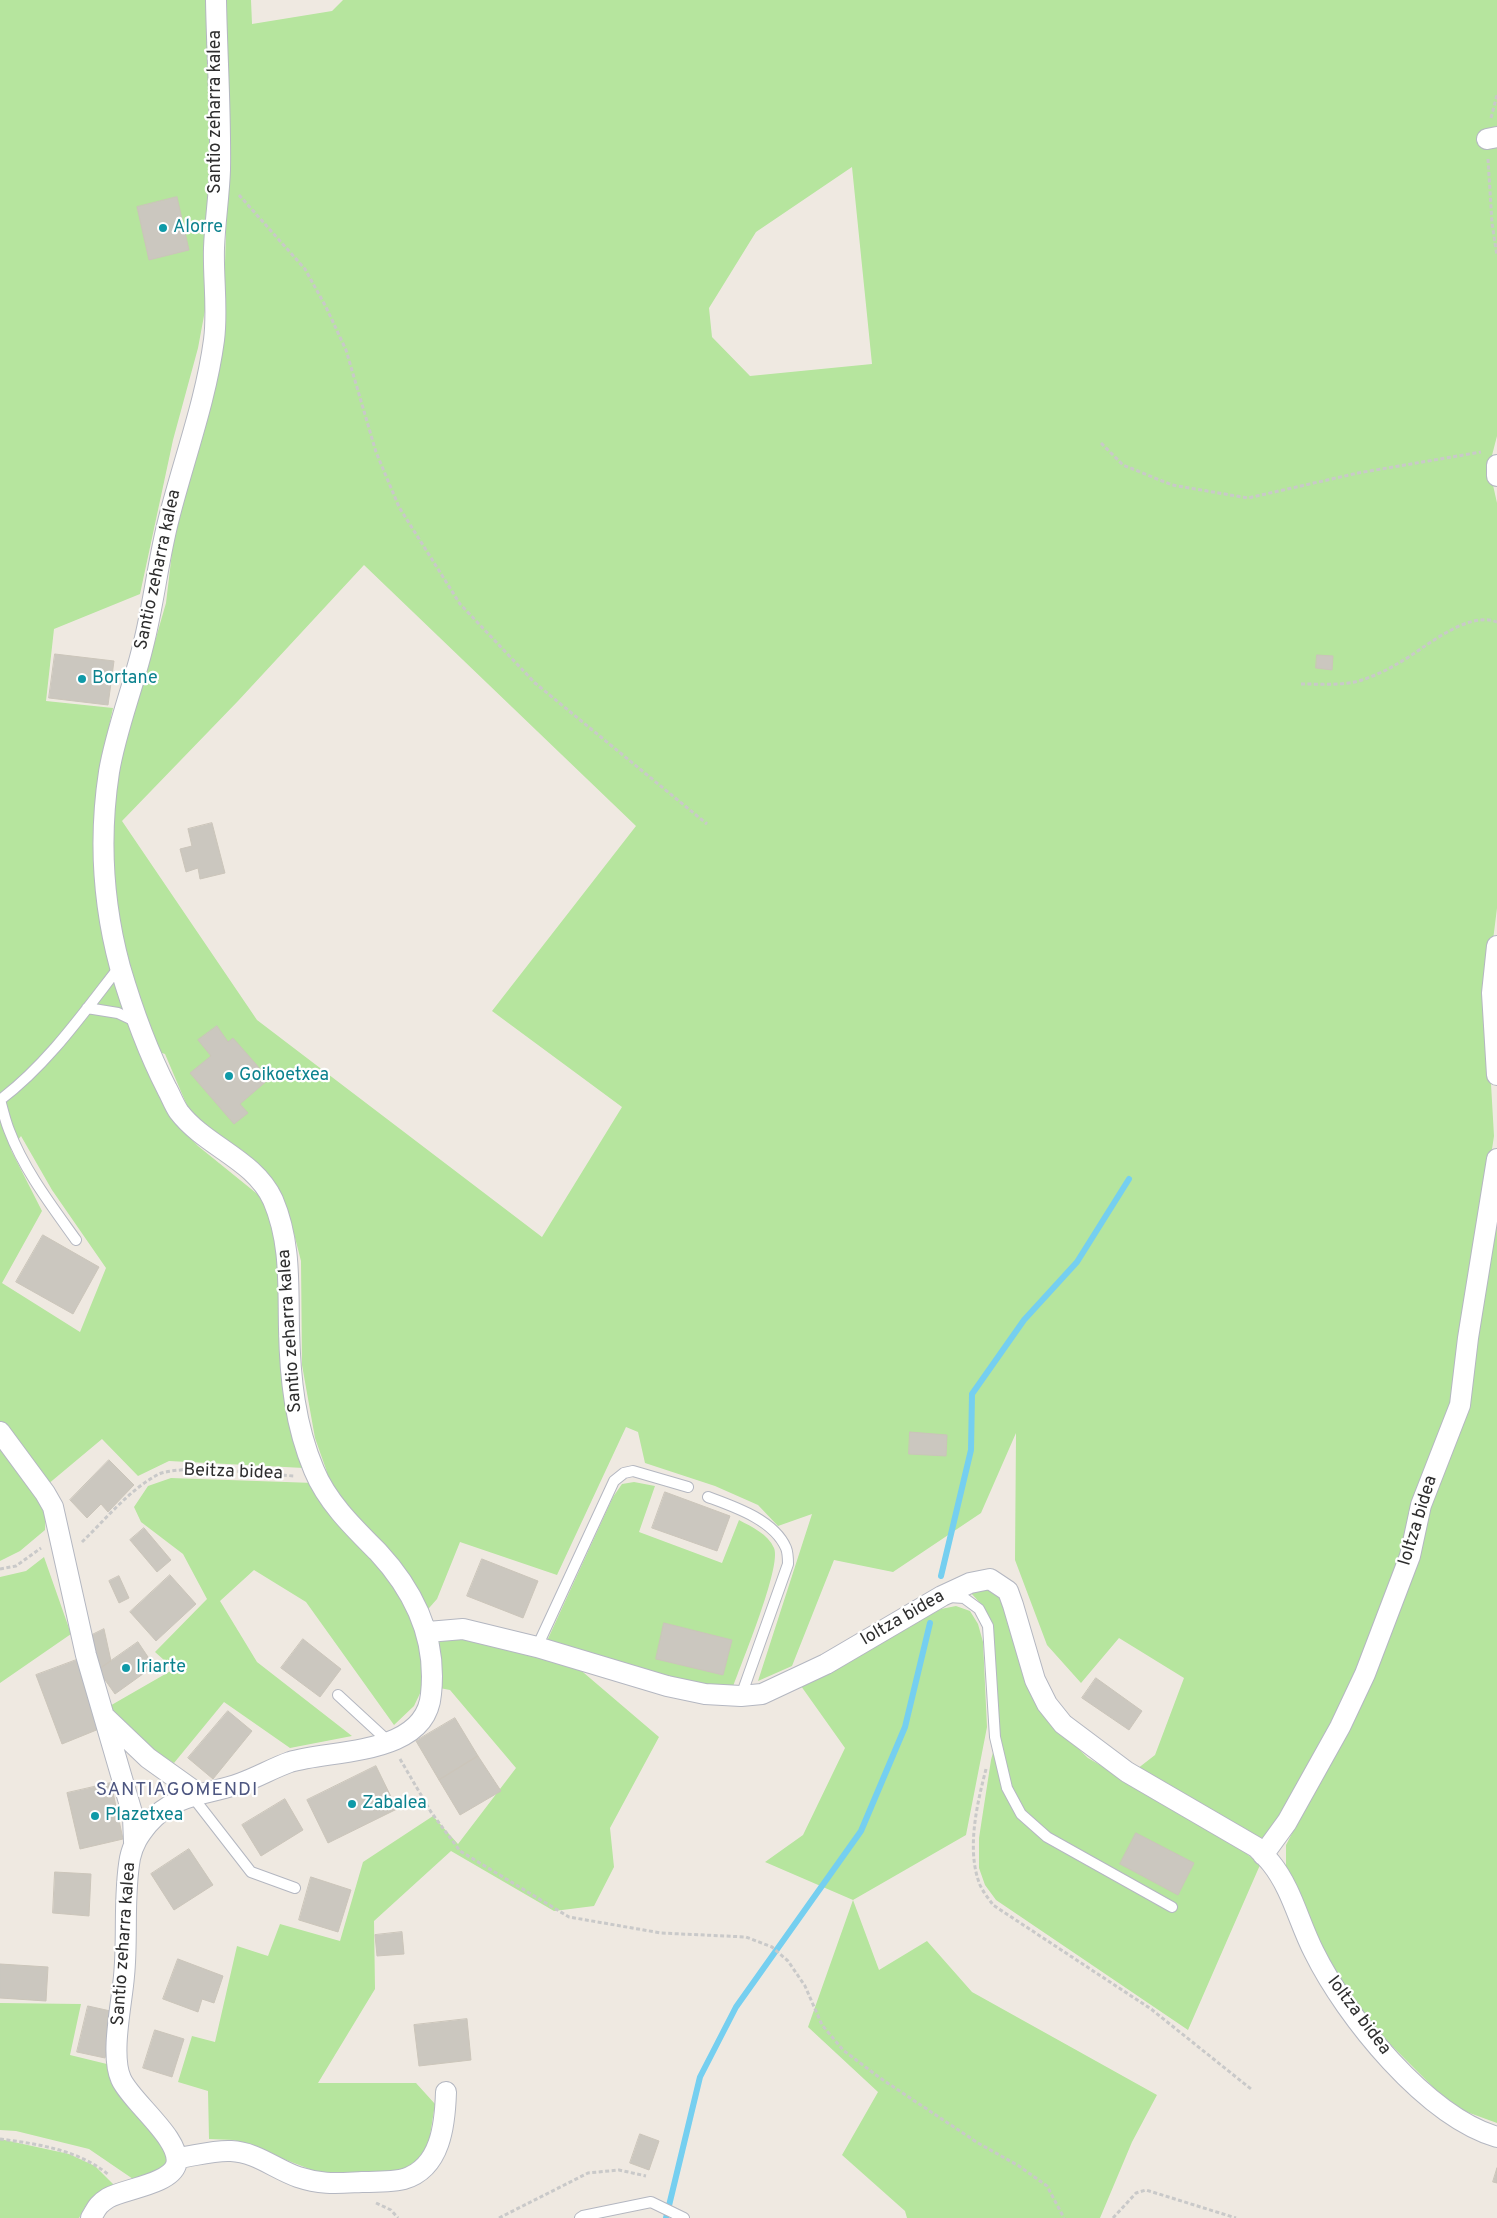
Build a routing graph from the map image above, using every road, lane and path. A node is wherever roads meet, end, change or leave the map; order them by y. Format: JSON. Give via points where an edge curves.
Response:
{"nodes":[{"id":1,"x":216,"y":0,"type":"edge"},
{"id":2,"x":1497,"y":95,"type":"edge"},
{"id":3,"x":1492,"y":138,"type":"edge"},
{"id":4,"x":220,"y":173,"type":"junction"},
{"id":5,"x":1497,"y":256,"type":"edge"},
{"id":6,"x":1101,"y":443,"type":"dead end"},
{"id":7,"x":1493,"y":458,"type":"edge"},
{"id":8,"x":1497,"y":476,"type":"edge"},
{"id":9,"x":1497,"y":622,"type":"edge"},
{"id":10,"x":1301,"y":684,"type":"dead end"},
{"id":11,"x":707,"y":824,"type":"dead end"},
{"id":12,"x":1497,"y":946,"type":"edge"},
{"id":13,"x":120,"y":966,"type":"junction"},
{"id":14,"x":87,"y":1008,"type":"junction"},
{"id":15,"x":138,"y":1023,"type":"junction"},
{"id":16,"x":1497,"y":1075,"type":"edge"},
{"id":17,"x":1497,"y":1159,"type":"edge"},
{"id":18,"x":76,"y":1240,"type":"dead end"},
{"id":19,"x":0,"y":1432,"type":"edge"},
{"id":20,"x":316,"y":1476,"type":"junction"},
{"id":21,"x":688,"y":1487,"type":"dead end"},
{"id":22,"x":708,"y":1497,"type":"dead end"},
{"id":23,"x":57,"y":1530,"type":"junction"},
{"id":24,"x":64,"y":1560,"type":"junction"},
{"id":25,"x":0,"y":1570,"type":"edge"},
{"id":26,"x":942,"y":1596,"type":"junction"},
{"id":27,"x":428,"y":1632,"type":"junction"},
{"id":28,"x":537,"y":1647,"type":"junction"},
{"id":29,"x":338,"y":1695,"type":"dead end"},
{"id":30,"x":741,"y":1696,"type":"junction"},
{"id":31,"x":106,"y":1718,"type":"junction"},
{"id":32,"x":995,"y":1737,"type":"junction"},
{"id":33,"x":389,"y":1742,"type":"junction"},
{"id":34,"x":194,"y":1794,"type":"junction"},
{"id":35,"x":134,"y":1842,"type":"junction"},
{"id":36,"x":1263,"y":1855,"type":"junction"},
{"id":37,"x":295,"y":1888,"type":"dead end"},
{"id":38,"x":1172,"y":1906,"type":"dead end"},
{"id":39,"x":1251,"y":2089,"type":"dead end"},
{"id":40,"x":446,"y":2092,"type":"dead end"},
{"id":41,"x":1497,"y":2137,"type":"edge"},
{"id":42,"x":0,"y":2139,"type":"edge"},
{"id":43,"x":178,"y":2158,"type":"junction"},
{"id":44,"x":646,"y":2176,"type":"dead end"},
{"id":45,"x":129,"y":2190,"type":"junction"},
{"id":46,"x":91,"y":2218,"type":"edge"},
{"id":47,"x":499,"y":2218,"type":"edge"},
{"id":48,"x":580,"y":2218,"type":"edge"},
{"id":49,"x":684,"y":2218,"type":"edge"},
{"id":50,"x":1064,"y":2218,"type":"edge"},
{"id":51,"x":1113,"y":2218,"type":"edge"},
{"id":52,"x":1236,"y":2218,"type":"edge"}],
"edges":[{"from":1,"to":4,"type":"street","name":"Santio zeharra kalea"},
{"from":2,"to":3,"type":"path","via":[[1493,105]]},
{"from":3,"to":5,"type":"path","via":[[1492,223]]},
{"from":4,"to":11,"type":"path","via":[[305,269],[326,306],[346,350],[376,452],[399,507],[460,604],[535,683]]},
{"from":4,"to":13,"type":"street","name":"Santio zeharra kalea","via":[[214,249],[215,336],[167,523],[144,643],[109,770],[104,875],[108,918]]},
{"from":6,"to":7,"type":"path","via":[[1123,465],[1172,485],[1248,498],[1358,473]]},
{"from":7,"to":8,"type":"street"},
{"from":9,"to":10,"type":"path","via":[[1477,620],[1454,629],[1397,664],[1362,680],[1339,685]]},
{"from":12,"to":16,"type":"street","via":[[1492,992]]},
{"from":13,"to":14,"type":"lane"},
{"from":13,"to":15,"type":"street","name":"Santio zeharra kalea"},
{"from":14,"to":15,"type":"lane","via":[[118,1014]]},
{"from":14,"to":18,"type":"lane","via":[[15,1089],[0,1100],[9,1130],[24,1161]]},
{"from":15,"to":20,"type":"street","name":"Santio zeharra kalea","via":[[179,1111],[211,1144],[246,1164],[270,1194],[282,1228],[289,1265],[291,1379],[297,1417]]},
{"from":17,"to":36,"type":"street","name":"Ioltza bidea","via":[[1460,1405],[1421,1506],[1410,1556],[1365,1674],[1340,1727],[1288,1822]]},
{"from":19,"to":23,"type":"street","via":[[45,1493],[53,1507]]},
{"from":20,"to":24,"type":"path","name":"Beitza bidea","via":[[212,1470],[176,1470],[158,1474],[138,1488]]},
{"from":20,"to":27,"type":"street","name":"Santio zeharra kalea","via":[[358,1533],[395,1573]]},
{"from":21,"to":28,"type":"lane","via":[[633,1471],[614,1481]]},
{"from":22,"to":30,"type":"lane","via":[[754,1517],[772,1530],[786,1548],[788,1564]]},
{"from":23,"to":24,"type":"street"},
{"from":23,"to":25,"type":"path","via":[[38,1552],[16,1566]]},
{"from":24,"to":31,"type":"street","via":[[86,1655]]},
{"from":26,"to":30,"type":"street","name":"Ioltza bidea","via":[[791,1682],[762,1694]]},
{"from":26,"to":32,"type":"lane","via":[[964,1598],[979,1609],[988,1626]]},
{"from":26,"to":36,"type":"street","name":"Ioltza bidea","via":[[970,1583],[990,1579],[1008,1591],[1035,1680],[1047,1704],[1063,1724],[1127,1772],[1256,1847]]},
{"from":27,"to":28,"type":"street","name":"Ioltza bidea","via":[[463,1629]]},
{"from":27,"to":33,"type":"street","name":"Santio zeharra kalea","via":[[432,1667],[431,1704],[418,1724]]},
{"from":28,"to":30,"type":"street","name":"Ioltza bidea","via":[[667,1686],[704,1694]]},
{"from":29,"to":33,"type":"lane"},
{"from":31,"to":34,"type":"street","via":[[148,1758]]},
{"from":31,"to":35,"type":"street","via":[[133,1816]]},
{"from":32,"to":38,"type":"lane","via":[[1007,1788],[1021,1814],[1047,1837]]},
{"from":32,"to":39,"type":"path","via":[[982,1782],[975,1828],[975,1862],[980,1886],[993,1905],[1151,2009]]},
{"from":33,"to":34,"type":"street","name":"Santio zeharra kalea","via":[[292,1761],[235,1786]]},
{"from":33,"to":50,"type":"path","via":[[431,1812],[460,1851],[569,1916],[661,1933],[746,1937],[772,1947],[788,1961],[805,1986],[822,2025],[843,2050],[880,2078],[1047,2186]]},
{"from":34,"to":35,"type":"street","name":"Santio zeharra kalea","via":[[170,1804]]},
{"from":34,"to":37,"type":"lane","via":[[251,1872]]},
{"from":35,"to":43,"type":"street","name":"Santio zeharra kalea","via":[[125,1916],[118,2073],[125,2087],[172,2143]]},
{"from":36,"to":41,"type":"street","name":"Ioltza bidea","via":[[1284,1883],[1313,1952],[1331,1984],[1381,2049],[1440,2107],[1482,2132]]},
{"from":40,"to":43,"type":"street","via":[[445,2121],[433,2156],[422,2169],[405,2178],[321,2184],[256,2157],[230,2151]]},
{"from":42,"to":45,"type":"path","via":[[72,2153],[97,2165]]},
{"from":43,"to":45,"type":"street","via":[[175,2169],[167,2176]]},
{"from":44,"to":47,"type":"path","via":[[619,2170],[588,2173]]},
{"from":45,"to":46,"type":"street","via":[[108,2198],[96,2208]]},
{"from":48,"to":49,"type":"lane","via":[[651,2202]]},
{"from":51,"to":52,"type":"path","via":[[1136,2193],[1146,2190]]}]}
